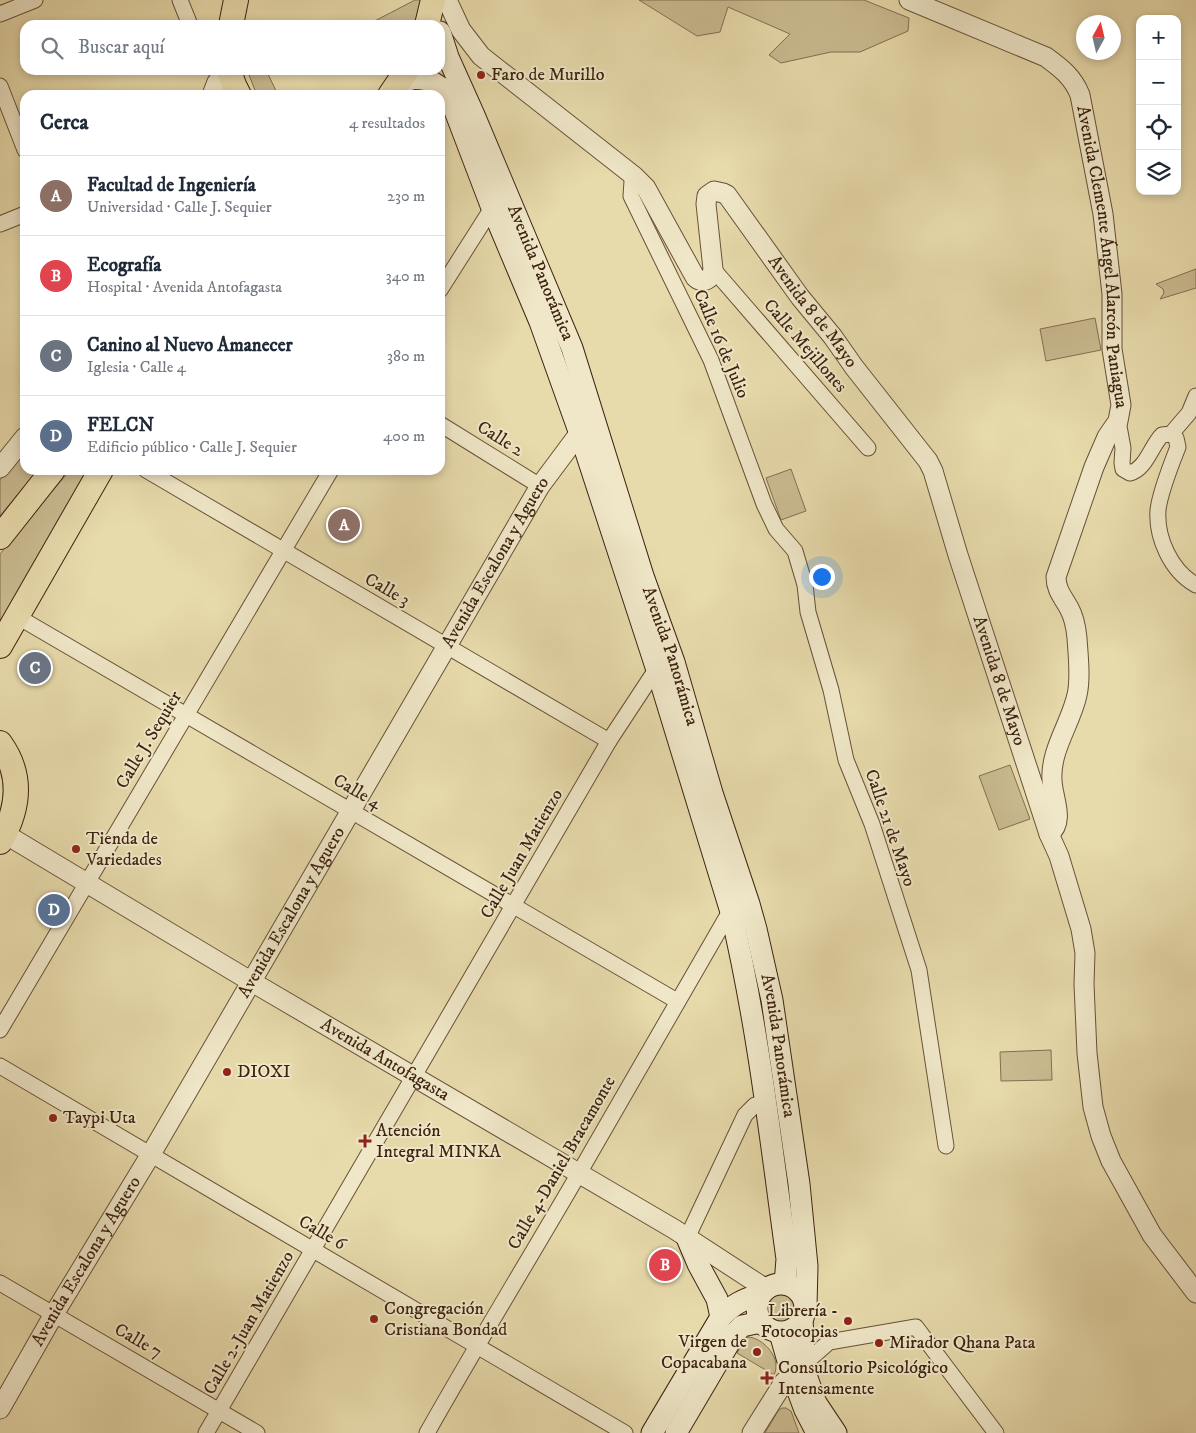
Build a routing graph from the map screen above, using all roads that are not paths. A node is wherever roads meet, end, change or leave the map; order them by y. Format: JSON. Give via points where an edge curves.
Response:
{"nodes":[{"id":1,"x":35,"y":0,"type":"edge"},
{"id":2,"x":180,"y":0,"type":"edge"},
{"id":3,"x":236,"y":0,"type":"edge"},
{"id":4,"x":909,"y":0,"type":"edge"},
{"id":5,"x":435,"y":12,"type":"edge"},
{"id":6,"x":0,"y":14,"type":"edge"},
{"id":7,"x":188,"y":20,"type":"edge"},
{"id":8,"x":232,"y":20,"type":"edge"},
{"id":9,"x":481,"y":56,"type":"junction"},
{"id":10,"x":445,"y":60,"type":"edge"},
{"id":11,"x":445,"y":62,"type":"edge"},
{"id":12,"x":408,"y":79,"type":"edge"},
{"id":13,"x":220,"y":82,"type":"edge"},
{"id":14,"x":0,"y":86,"type":"edge"},
{"id":15,"x":236,"y":90,"type":"edge"},
{"id":16,"x":444,"y":90,"type":"edge"},
{"id":17,"x":445,"y":93,"type":"edge"},
{"id":18,"x":20,"y":137,"type":"edge"},
{"id":19,"x":634,"y":176,"type":"junction"},
{"id":20,"x":500,"y":203,"type":"junction"},
{"id":21,"x":20,"y":216,"type":"edge"},
{"id":22,"x":0,"y":224,"type":"edge"},
{"id":23,"x":713,"y":269,"type":"junction"},
{"id":24,"x":445,"y":283,"type":"edge"},
{"id":25,"x":1196,"y":396,"type":"edge"},
{"id":26,"x":1118,"y":420,"type":"junction"},
{"id":27,"x":445,"y":427,"type":"edge"},
{"id":28,"x":588,"y":431,"type":"junction"},
{"id":29,"x":1171,"y":434,"type":"junction"},
{"id":30,"x":20,"y":443,"type":"edge"},
{"id":31,"x":868,"y":448,"type":"dead end"},
{"id":32,"x":0,"y":468,"type":"edge"},
{"id":33,"x":50,"y":475,"type":"edge"},
{"id":34,"x":98,"y":475,"type":"edge"},
{"id":35,"x":155,"y":475,"type":"edge"},
{"id":36,"x":328,"y":475,"type":"edge"},
{"id":37,"x":540,"y":486,"type":"junction"},
{"id":38,"x":776,"y":529,"type":"joint"},
{"id":39,"x":0,"y":537,"type":"edge"},
{"id":40,"x":284,"y":551,"type":"junction"},
{"id":41,"x":1196,"y":585,"type":"edge"},
{"id":42,"x":18,"y":617,"type":"junction"},
{"id":43,"x":0,"y":646,"type":"edge"},
{"id":44,"x":446,"y":646,"type":"junction"},
{"id":45,"x":665,"y":666,"type":"junction"},
{"id":46,"x":186,"y":715,"type":"junction"},
{"id":47,"x":609,"y":741,"type":"junction"},
{"id":48,"x":0,"y":743,"type":"edge"},
{"id":49,"x":350,"y":810,"type":"junction"},
{"id":50,"x":1050,"y":834,"type":"junction"},
{"id":51,"x":2,"y":838,"type":"edge"},
{"id":52,"x":87,"y":883,"type":"junction"},
{"id":53,"x":514,"y":906,"type":"junction"},
{"id":54,"x":740,"y":908,"type":"junction"},
{"id":55,"x":252,"y":982,"type":"junction"},
{"id":56,"x":677,"y":1002,"type":"junction"},
{"id":57,"x":0,"y":1030,"type":"edge"},
{"id":58,"x":777,"y":1038,"type":"junction"},
{"id":59,"x":756,"y":1042,"type":"junction"},
{"id":60,"x":0,"y":1066,"type":"edge"},
{"id":61,"x":414,"y":1076,"type":"junction"},
{"id":62,"x":765,"y":1102,"type":"junction"},
{"id":63,"x":946,"y":1146,"type":"dead end"},
{"id":64,"x":151,"y":1154,"type":"junction"},
{"id":65,"x":578,"y":1174,"type":"junction"},
{"id":66,"x":687,"y":1238,"type":"junction"},
{"id":67,"x":313,"y":1250,"type":"junction"},
{"id":68,"x":0,"y":1283,"type":"edge"},
{"id":69,"x":770,"y":1289,"type":"junction"},
{"id":70,"x":1196,"y":1294,"type":"edge"},
{"id":71,"x":804,"y":1313,"type":"junction"},
{"id":72,"x":54,"y":1314,"type":"junction"},
{"id":73,"x":722,"y":1317,"type":"junction"},
{"id":74,"x":761,"y":1322,"type":"junction"},
{"id":75,"x":780,"y":1332,"type":"junction"},
{"id":76,"x":477,"y":1346,"type":"junction"},
{"id":77,"x":798,"y":1369,"type":"junction"},
{"id":78,"x":0,"y":1409,"type":"edge"},
{"id":79,"x":220,"y":1410,"type":"junction"},
{"id":80,"x":206,"y":1433,"type":"edge"},
{"id":81,"x":256,"y":1433,"type":"edge"},
{"id":82,"x":427,"y":1433,"type":"edge"},
{"id":83,"x":625,"y":1433,"type":"edge"},
{"id":84,"x":652,"y":1433,"type":"edge"},
{"id":85,"x":676,"y":1433,"type":"edge"},
{"id":86,"x":752,"y":1433,"type":"edge"},
{"id":87,"x":817,"y":1433,"type":"edge"},
{"id":88,"x":836,"y":1433,"type":"edge"},
{"id":89,"x":996,"y":1433,"type":"edge"}],
"edges":[{"from":1,"to":6,"type":"street"},
{"from":2,"to":7,"type":"street"},
{"from":3,"to":8,"type":"main road"},
{"from":4,"to":26,"type":"street","name":"Avenida Clemente Ángel Alarcón Paniagua","via":[[1046,57],[1064,70],[1076,85],[1103,214],[1112,294],[1112,349],[1121,405]]},
{"from":5,"to":9,"type":"street","via":[[461,30]]},
{"from":9,"to":10,"type":"street","via":[[464,55]]},
{"from":9,"to":19,"type":"street"},
{"from":11,"to":20,"type":"main road","name":"Avenida Panorámica","via":[[474,115]]},
{"from":12,"to":16,"type":"main road","name":"Avenida Panorámica","via":[[429,80]]},
{"from":13,"to":15,"type":"main road","via":[[234,85]]},
{"from":14,"to":18,"type":"street"},
{"from":17,"to":20,"type":"main road","name":"Avenida Panorámica"},
{"from":19,"to":23,"type":"street","via":[[646,188],[695,277],[704,281]]},
{"from":19,"to":38,"type":"street","name":"Calle 16 de Julio","via":[[631,196],[711,360]]},
{"from":20,"to":24,"type":"street"},
{"from":20,"to":28,"type":"main road","name":"Avenida Panorámica","via":[[540,322]]},
{"from":21,"to":22,"type":"street"},
{"from":23,"to":31,"type":"street","name":"Calle Mejillones"},
{"from":23,"to":50,"type":"street","name":"Avenida 8 de Mayo","via":[[706,204],[707,196],[714,191],[727,195],[800,297],[928,461]]},
{"from":25,"to":29,"type":"street","via":[[1189,413]]},
{"from":26,"to":29,"type":"street","via":[[1123,469],[1130,473],[1138,470],[1162,435]]},
{"from":26,"to":50,"type":"street","name":"Avenida Clemente Ángel Alarcón Paniagua","via":[[1094,467],[1056,577],[1058,592],[1075,623],[1078,669],[1077,695],[1053,763],[1052,780],[1058,808],[1055,828]]},
{"from":27,"to":37,"type":"street","name":"Calle 2"},
{"from":28,"to":37,"type":"street","name":"Avenida Escalona y Aguero"},
{"from":28,"to":45,"type":"main road","name":"Avenida Panorámica"},
{"from":29,"to":41,"type":"street","via":[[1176,438],[1178,447],[1158,508],[1158,524],[1169,556],[1179,571]]},
{"from":30,"to":32,"type":"street"},
{"from":33,"to":39,"type":"main road"},
{"from":34,"to":42,"type":"main road"},
{"from":35,"to":40,"type":"street","name":"Calle 3"},
{"from":36,"to":40,"type":"street","name":"Calle J. Sequier"},
{"from":37,"to":44,"type":"street","name":"Avenida Escalona y Aguero"},
{"from":38,"to":63,"type":"street","name":"Calle 21 de Mayo","via":[[795,551],[846,760],[872,824],[918,970]]},
{"from":40,"to":44,"type":"street","name":"Calle 3"},
{"from":40,"to":46,"type":"street","name":"Calle J. Sequier"},
{"from":42,"to":43,"type":"main road"},
{"from":42,"to":46,"type":"street","name":"Calle 4"},
{"from":44,"to":47,"type":"street","name":"Calle 3"},
{"from":44,"to":49,"type":"street","name":"Avenida Escalona y Aguero"},
{"from":45,"to":47,"type":"street","name":"Calle Juan Matienzo"},
{"from":45,"to":54,"type":"main road","name":"Avenida Panorámica"},
{"from":46,"to":49,"type":"street","name":"Calle 4"},
{"from":46,"to":52,"type":"street","name":"Calle J. Sequier"},
{"from":47,"to":53,"type":"street","name":"Calle Juan Matienzo"},
{"from":48,"to":51,"type":"main road","via":[[9,756],[16,780],[12,818]]},
{"from":49,"to":53,"type":"street","name":"Calle 4"},
{"from":49,"to":55,"type":"street","name":"Avenida Escalona y Aguero"},
{"from":50,"to":70,"type":"street","via":[[1081,929],[1085,954],[1087,1053],[1093,1107],[1101,1136],[1111,1161],[1152,1235]]},
{"from":51,"to":52,"type":"street","name":"Avenida Antofagasta"},
{"from":52,"to":55,"type":"street","name":"Avenida Antofagasta"},
{"from":52,"to":57,"type":"street","name":"Calle J. Sequier"},
{"from":53,"to":56,"type":"street","name":"Calle 4"},
{"from":53,"to":61,"type":"street","name":"Calle Juan Matienzo"},
{"from":54,"to":56,"type":"street","name":"Calle 4-Daniel Bracamonte"},
{"from":54,"to":58,"type":"main road","name":"Avenida Panorámica","via":[[756,929]]},
{"from":54,"to":59,"type":"main road","name":"Avenida Panorámica","via":[[740,951]]},
{"from":55,"to":61,"type":"street","name":"Avenida Antofagasta"},
{"from":55,"to":64,"type":"street","name":"Avenida Escalona y Aguero"},
{"from":56,"to":65,"type":"street","name":"Calle 4-Daniel Bracamonte"},
{"from":58,"to":59,"type":"main road"},
{"from":58,"to":71,"type":"main road","name":"Avenida Panorámica","via":[[799,1184],[806,1266]]},
{"from":59,"to":62,"type":"main road","name":"Avenida Panorámica"},
{"from":60,"to":64,"type":"street","name":"Calle 6"},
{"from":61,"to":65,"type":"street","name":"Avenida Antofagasta"},
{"from":61,"to":67,"type":"street","name":"Calle 2-Juan Matienzo"},
{"from":62,"to":66,"type":"street","via":[[755,1105],[745,1116]]},
{"from":62,"to":69,"type":"main road","name":"Avenida Panorámica","via":[[788,1263]]},
{"from":64,"to":67,"type":"street","name":"Calle 6"},
{"from":64,"to":72,"type":"street","name":"Avenida Escalona y Aguero"},
{"from":65,"to":66,"type":"street","name":"Avenida Antofagasta"},
{"from":65,"to":76,"type":"street","name":"Calle 4-Daniel Bracamonte"},
{"from":66,"to":69,"type":"street","name":"Avenida Antofagasta"},
{"from":66,"to":73,"type":"main road"},
{"from":67,"to":76,"type":"street","name":"Calle 6"},
{"from":67,"to":79,"type":"street","name":"Calle 2-Juan Matienzo"},
{"from":68,"to":72,"type":"street","name":"Calle 7"},
{"from":69,"to":71,"type":"main road","via":[[799,1291]]},
{"from":69,"to":73,"type":"main road","via":[[742,1299]]},
{"from":69,"to":74,"type":"main road","via":[[756,1308]]},
{"from":71,"to":75,"type":"main road","via":[[796,1327],[789,1332]]},
{"from":71,"to":77,"type":"main road","name":"Avenida Panorámica"},
{"from":72,"to":78,"type":"street","name":"Avenida Escalona y Aguero"},
{"from":72,"to":79,"type":"street","name":"Calle 7"},
{"from":73,"to":84,"type":"main road"},
{"from":74,"to":75,"type":"main road","via":[[770,1330]]},
{"from":74,"to":85,"type":"main road","via":[[742,1326],[735,1333]]},
{"from":75,"to":77,"type":"main road","name":"Avenida Panorámica"},
{"from":76,"to":82,"type":"street","name":"Calle 4-Daniel Bracamonte"},
{"from":76,"to":83,"type":"street","name":"Calle 6"},
{"from":77,"to":86,"type":"street","via":[[776,1393]]},
{"from":77,"to":87,"type":"main road","name":"Avenida Panorámica","via":[[805,1410]]},
{"from":77,"to":88,"type":"main road","name":"Avenida Panorámica","via":[[806,1374],[816,1403]]},
{"from":77,"to":89,"type":"street","via":[[829,1342],[916,1327]]},
{"from":79,"to":80,"type":"street","name":"Calle 2-Juan Matienzo"},
{"from":79,"to":81,"type":"street","name":"Calle 7"}]}
